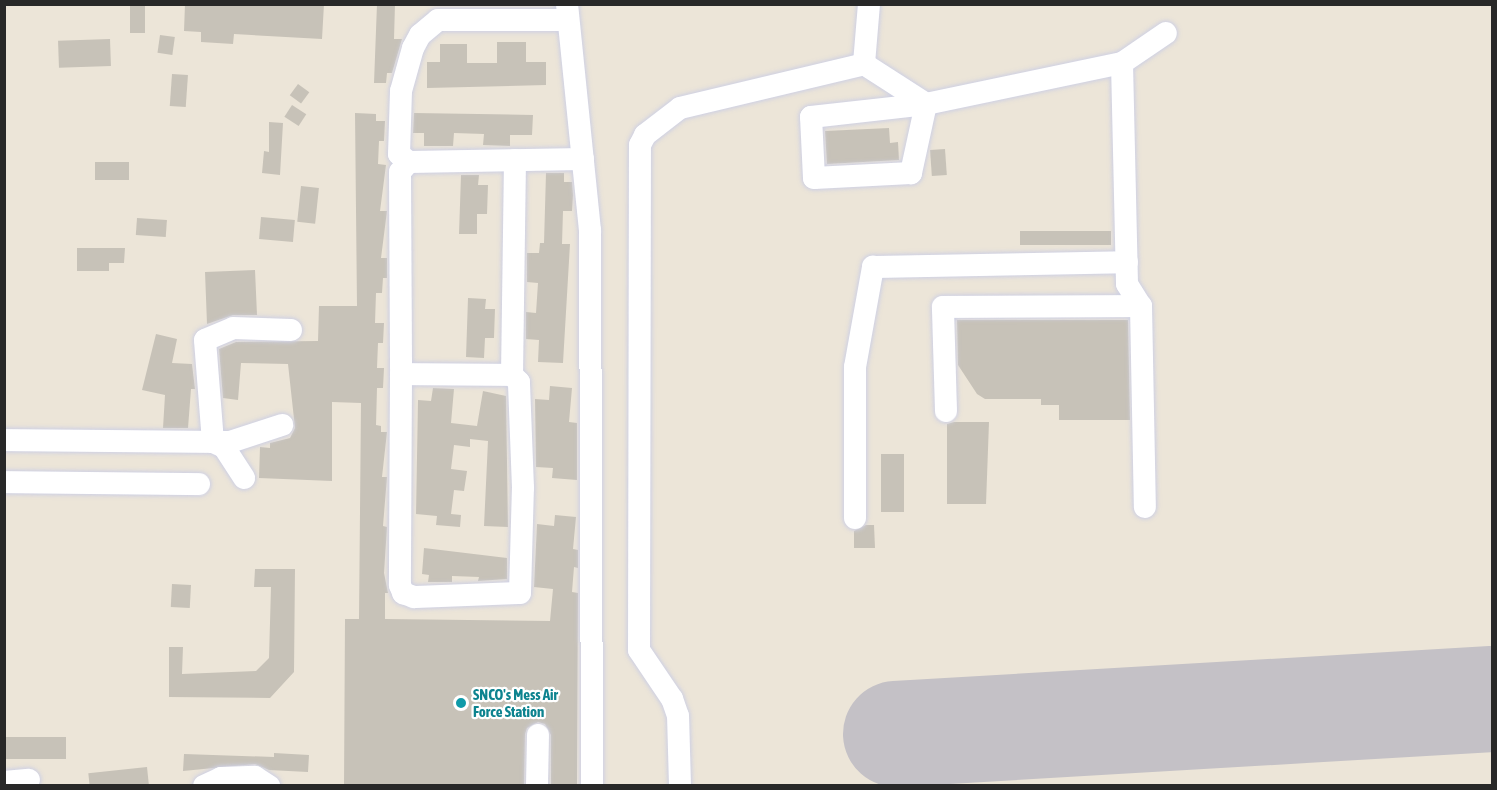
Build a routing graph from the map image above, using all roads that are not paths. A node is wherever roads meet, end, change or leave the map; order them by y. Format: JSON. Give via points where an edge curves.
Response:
{"nodes":[{"id":1,"x":869,"y":4,"type":"edge"},
{"id":2,"x":567,"y":12,"type":"edge"},
{"id":3,"x":1166,"y":33,"type":"dead end"},
{"id":4,"x":1122,"y":63,"type":"junction"},
{"id":5,"x":864,"y":64,"type":"junction"},
{"id":6,"x":926,"y":104,"type":"junction"},
{"id":7,"x":583,"y":159,"type":"junction"},
{"id":8,"x":515,"y":160,"type":"junction"},
{"id":9,"x":409,"y":162,"type":"junction"},
{"id":10,"x":1127,"y":262,"type":"junction"},
{"id":11,"x":1142,"y":306,"type":"junction"},
{"id":12,"x":291,"y":330,"type":"dead end"},
{"id":13,"x":401,"y":374,"type":"junction"},
{"id":14,"x":512,"y":375,"type":"junction"},
{"id":15,"x":946,"y":411,"type":"dead end"},
{"id":16,"x":282,"y":425,"type":"dead end"},
{"id":17,"x":4,"y":440,"type":"edge"},
{"id":18,"x":213,"y":442,"type":"junction"},
{"id":19,"x":244,"y":478,"type":"dead end"},
{"id":20,"x":4,"y":482,"type":"edge"},
{"id":21,"x":199,"y":484,"type":"dead end"},
{"id":22,"x":1145,"y":507,"type":"dead end"},
{"id":23,"x":855,"y":518,"type":"dead end"},
{"id":24,"x":538,"y":735,"type":"dead end"},
{"id":25,"x":680,"y":777,"type":"edge"},
{"id":26,"x":29,"y":780,"type":"dead end"},
{"id":27,"x":4,"y":782,"type":"edge"},
{"id":28,"x":204,"y":786,"type":"edge"},
{"id":29,"x":269,"y":786,"type":"edge"},
{"id":30,"x":537,"y":786,"type":"edge"},
{"id":31,"x":592,"y":786,"type":"edge"},
{"id":32,"x":698,"y":786,"type":"edge"}],
"edges":[{"from":1,"to":5,"type":"street"},
{"from":2,"to":7,"type":"street"},
{"from":2,"to":9,"type":"street","via":[[438,20],[420,34],[401,91],[399,154]]},
{"from":3,"to":4,"type":"street"},
{"from":4,"to":6,"type":"street"},
{"from":4,"to":10,"type":"street"},
{"from":5,"to":6,"type":"street"},
{"from":5,"to":25,"type":"street","via":[[680,108],[645,135],[640,145],[639,650],[648,670],[672,699],[678,716]]},
{"from":6,"to":6,"type":"street","via":[[811,117],[814,178],[910,173]]},
{"from":7,"to":8,"type":"street"},
{"from":7,"to":31,"type":"street","via":[[590,230]]},
{"from":8,"to":9,"type":"street"},
{"from":8,"to":14,"type":"street"},
{"from":9,"to":13,"type":"street","via":[[400,172]]},
{"from":10,"to":11,"type":"street","via":[[1127,284]]},
{"from":10,"to":23,"type":"street","via":[[873,267],[855,367]]},
{"from":11,"to":15,"type":"street","via":[[944,307]]},
{"from":11,"to":22,"type":"street"},
{"from":12,"to":18,"type":"street","via":[[233,328],[206,340]]},
{"from":13,"to":14,"type":"street"},
{"from":13,"to":14,"type":"street","via":[[400,585],[403,593],[414,597],[520,593],[523,488],[519,382]]},
{"from":16,"to":18,"type":"street","via":[[230,442]]},
{"from":17,"to":18,"type":"street"},
{"from":18,"to":19,"type":"street","via":[[224,447]]},
{"from":20,"to":21,"type":"street"},
{"from":24,"to":30,"type":"street"},
{"from":25,"to":32,"type":"street"},
{"from":26,"to":27,"type":"street"},
{"from":28,"to":29,"type":"street","via":[[221,778],[255,777]]}]}
